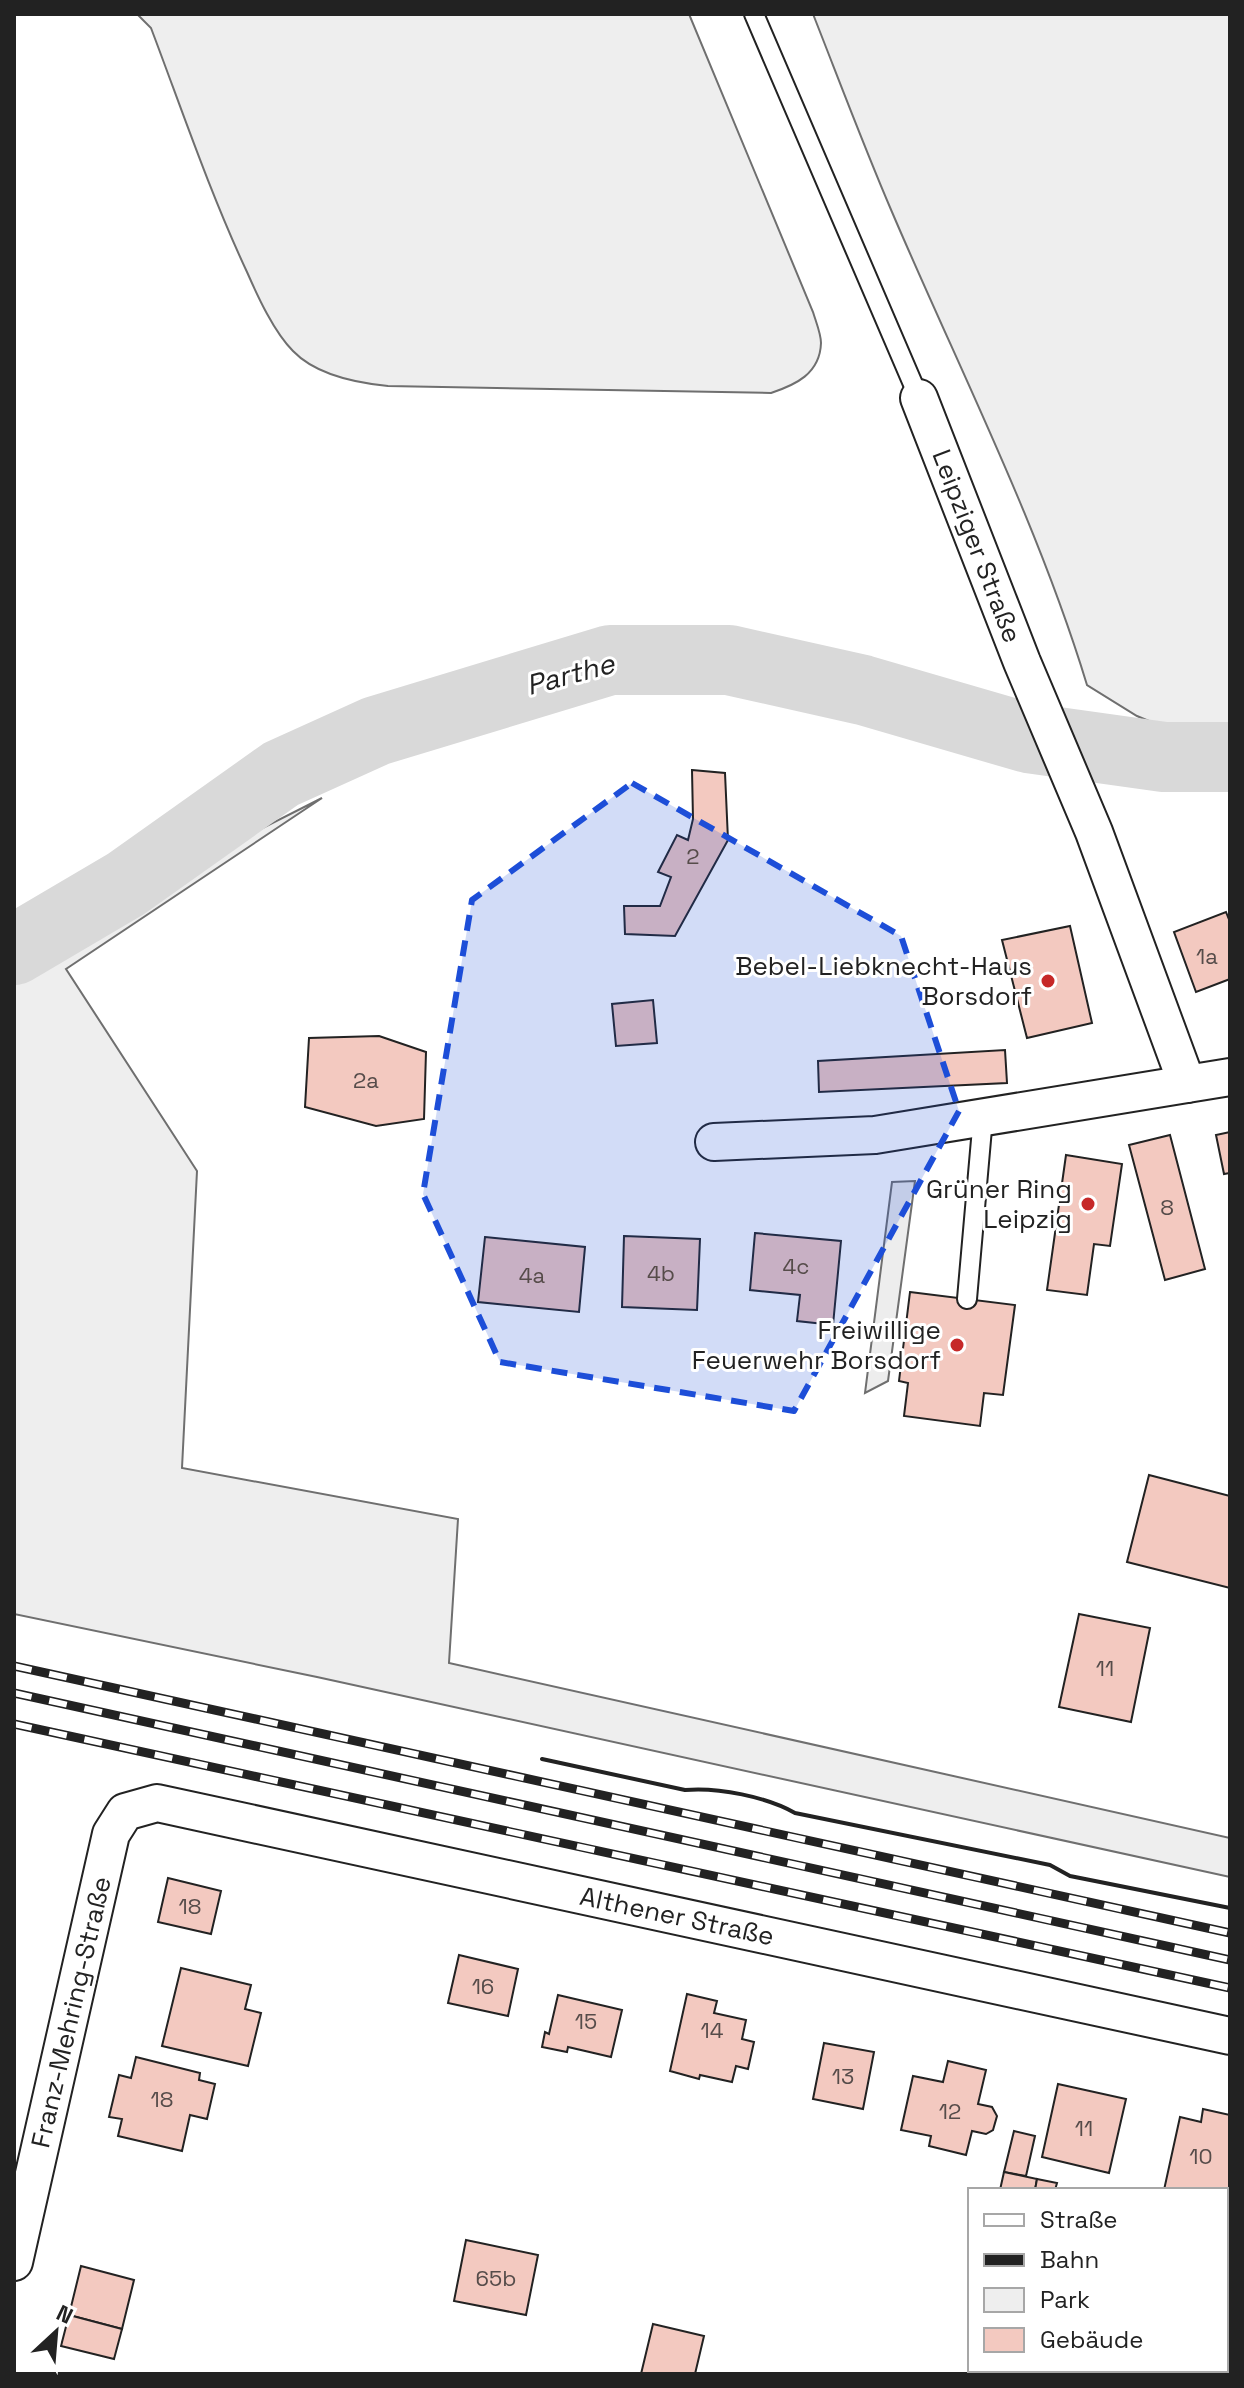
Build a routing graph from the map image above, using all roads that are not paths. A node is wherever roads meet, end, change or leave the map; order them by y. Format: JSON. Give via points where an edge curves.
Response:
{"nodes":[{"id":1,"x":754,"y":14,"type":"edge"},
{"id":2,"x":919,"y":398,"type":"joint"},
{"id":3,"x":1230,"y":1077,"type":"edge"},
{"id":4,"x":1187,"y":1084,"type":"junction"},
{"id":5,"x":983,"y":1117,"type":"junction"},
{"id":6,"x":714,"y":1142,"type":"dead end"},
{"id":7,"x":967,"y":1299,"type":"dead end"},
{"id":8,"x":125,"y":1812,"type":"joint"},
{"id":9,"x":1230,"y":2036,"type":"edge"},
{"id":10,"x":14,"y":2262,"type":"edge"}],
"edges":[{"from":1,"to":2,"type":"lane","name":"Leipziger Straße"},
{"from":2,"to":4,"type":"street","name":"Leipziger Straße","via":[[1094,832]]},
{"from":3,"to":4,"type":"street"},
{"from":4,"to":5,"type":"street"},
{"from":5,"to":6,"type":"street","via":[[875,1135]]},
{"from":5,"to":7,"type":"lane"},
{"from":8,"to":9,"type":"street","name":"Althener Straße","via":[[157,1803]]},
{"from":8,"to":10,"type":"street","name":"Franz-Mehring-Straße","via":[[111,1834]]}]}
